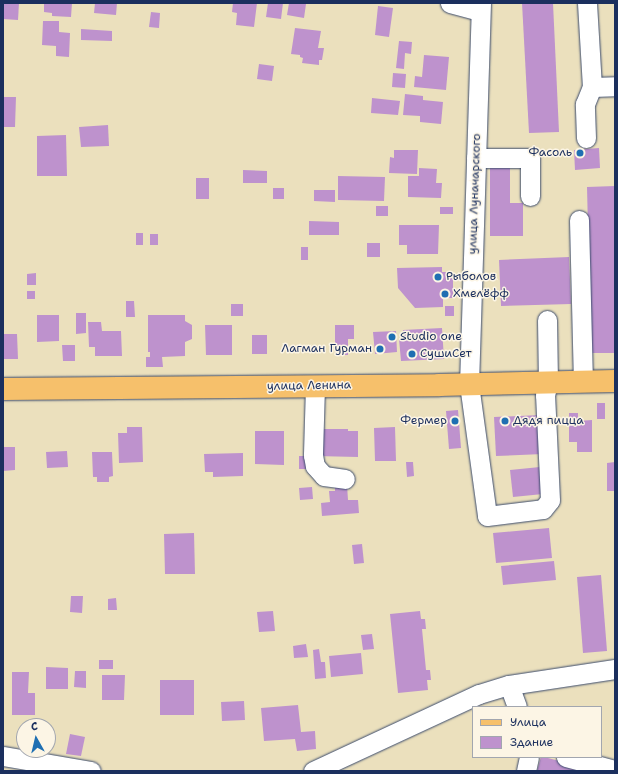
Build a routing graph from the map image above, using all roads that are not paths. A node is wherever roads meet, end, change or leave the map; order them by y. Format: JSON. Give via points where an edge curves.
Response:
{"nodes":[{"id":1,"x":450,"y":3,"type":"edge"},
{"id":2,"x":587,"y":3,"type":"edge"},
{"id":3,"x":481,"y":7,"type":"edge"},
{"id":4,"x":615,"y":86,"type":"edge"},
{"id":5,"x":592,"y":88,"type":"junction"},
{"id":6,"x":586,"y":138,"type":"dead end"},
{"id":7,"x":476,"y":158,"type":"junction"},
{"id":8,"x":530,"y":196,"type":"dead end"},
{"id":9,"x":579,"y":220,"type":"dead end"},
{"id":10,"x":547,"y":320,"type":"dead end"},
{"id":11,"x":615,"y":381,"type":"edge"},
{"id":12,"x":584,"y":382,"type":"junction"},
{"id":13,"x":548,"y":383,"type":"junction"},
{"id":14,"x":469,"y":384,"type":"junction"},
{"id":15,"x":315,"y":386,"type":"junction"},
{"id":16,"x":3,"y":389,"type":"edge"},
{"id":17,"x":345,"y":479,"type":"dead end"},
{"id":18,"x":615,"y":669,"type":"edge"},
{"id":19,"x":509,"y":685,"type":"junction"},
{"id":20,"x":517,"y":706,"type":"edge"},
{"id":21,"x":3,"y":756,"type":"edge"},
{"id":22,"x":529,"y":758,"type":"edge"},
{"id":23,"x":570,"y":758,"type":"edge"},
{"id":24,"x":615,"y":770,"type":"edge"},
{"id":25,"x":91,"y":771,"type":"edge"},
{"id":26,"x":313,"y":771,"type":"edge"},
{"id":27,"x":526,"y":771,"type":"edge"}],
"edges":[{"from":1,"to":3,"type":"street"},
{"from":2,"to":5,"type":"street"},
{"from":3,"to":7,"type":"street","name":"улица Луначарского"},
{"from":4,"to":5,"type":"street"},
{"from":5,"to":6,"type":"street","via":[[585,104]]},
{"from":7,"to":8,"type":"street","via":[[530,158]]},
{"from":7,"to":14,"type":"street","name":"улица Луначарского"},
{"from":9,"to":12,"type":"street"},
{"from":10,"to":13,"type":"street"},
{"from":11,"to":12,"type":"main road","name":"улица Ленина"},
{"from":12,"to":13,"type":"main road","name":"улица Ленина"},
{"from":13,"to":14,"type":"main road","name":"улица Ленина"},
{"from":13,"to":14,"type":"street","name":"улица Луначарского","via":[[545,395],[550,500],[543,509],[487,516]]},
{"from":14,"to":15,"type":"main road","name":"улица Ленина"},
{"from":15,"to":16,"type":"main road","name":"улица Ленина"},
{"from":15,"to":17,"type":"street","via":[[312,455],[315,466],[324,476]]},
{"from":18,"to":19,"type":"street"},
{"from":19,"to":20,"type":"street"},
{"from":19,"to":26,"type":"street","via":[[479,694]]},
{"from":21,"to":25,"type":"street"},
{"from":22,"to":27,"type":"street"},
{"from":23,"to":24,"type":"street"}]}
